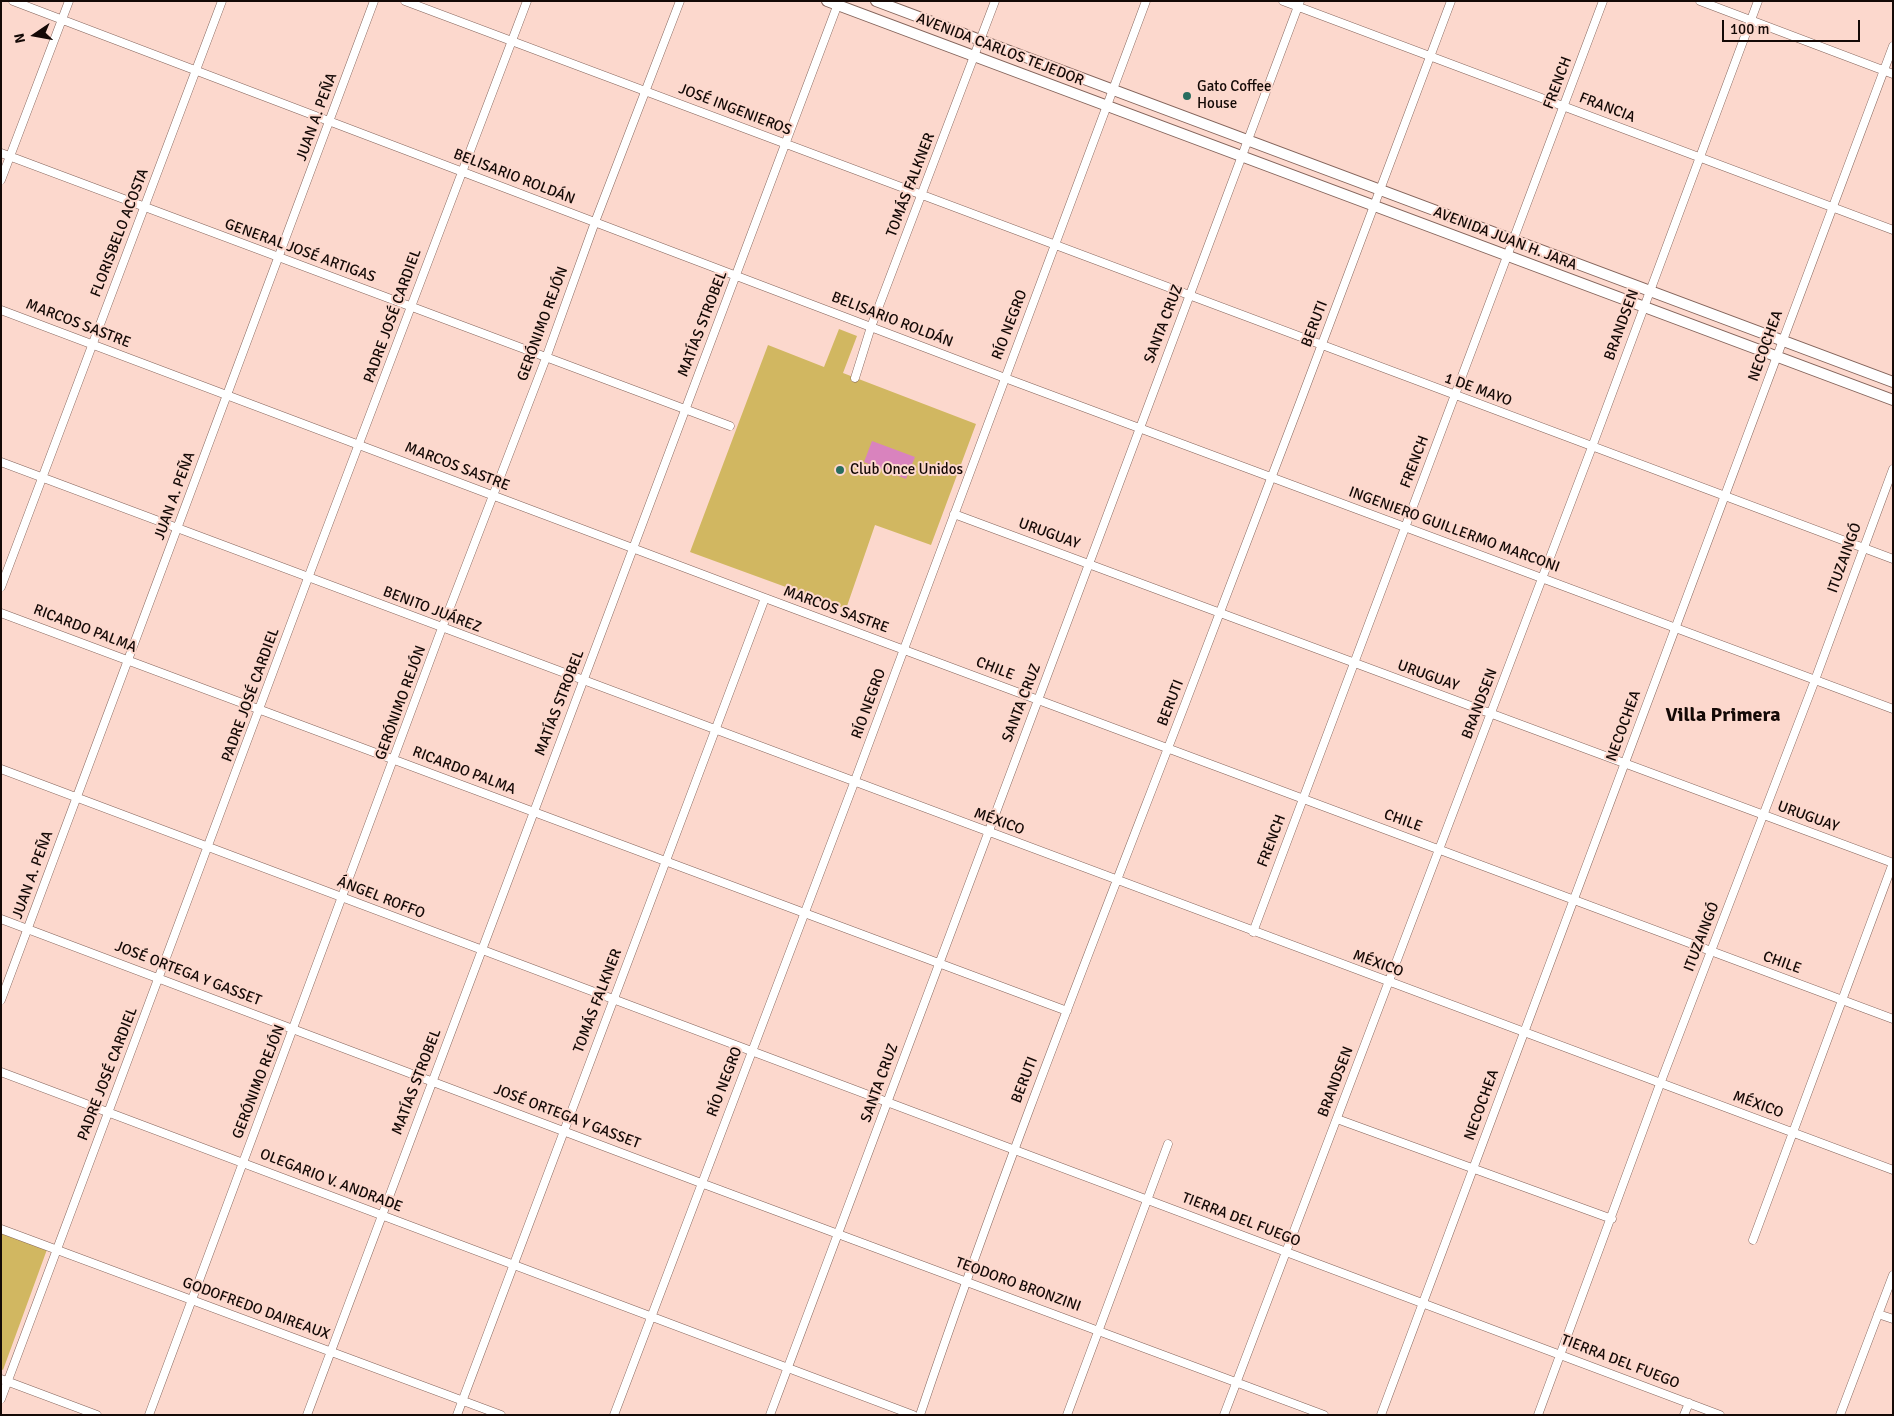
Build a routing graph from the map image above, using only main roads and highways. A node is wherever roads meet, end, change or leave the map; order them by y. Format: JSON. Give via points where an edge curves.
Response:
{"nodes":[{"id":1,"x":827,"y":1,"type":"edge"},
{"id":2,"x":876,"y":1,"type":"edge"},
{"id":3,"x":839,"y":3,"type":"edge"},
{"id":4,"x":1112,"y":90,"type":"joint"},
{"id":5,"x":1106,"y":106,"type":"joint"},
{"id":6,"x":1893,"y":382,"type":"edge"},
{"id":7,"x":1893,"y":400,"type":"edge"}],
"edges":[{"from":1,"to":3,"type":"main road","name":"AVENIDA CARLOS TEJEDOR"},
{"from":2,"to":4,"type":"main road","name":"AVENIDA CARLOS TEJEDOR"},
{"from":3,"to":5,"type":"main road","name":"AVENIDA CARLOS TEJEDOR"},
{"from":4,"to":6,"type":"main road","name":"AVENIDA JUAN H. JARA"},
{"from":5,"to":7,"type":"main road","name":"AVENIDA JUAN H. JARA"}]}
